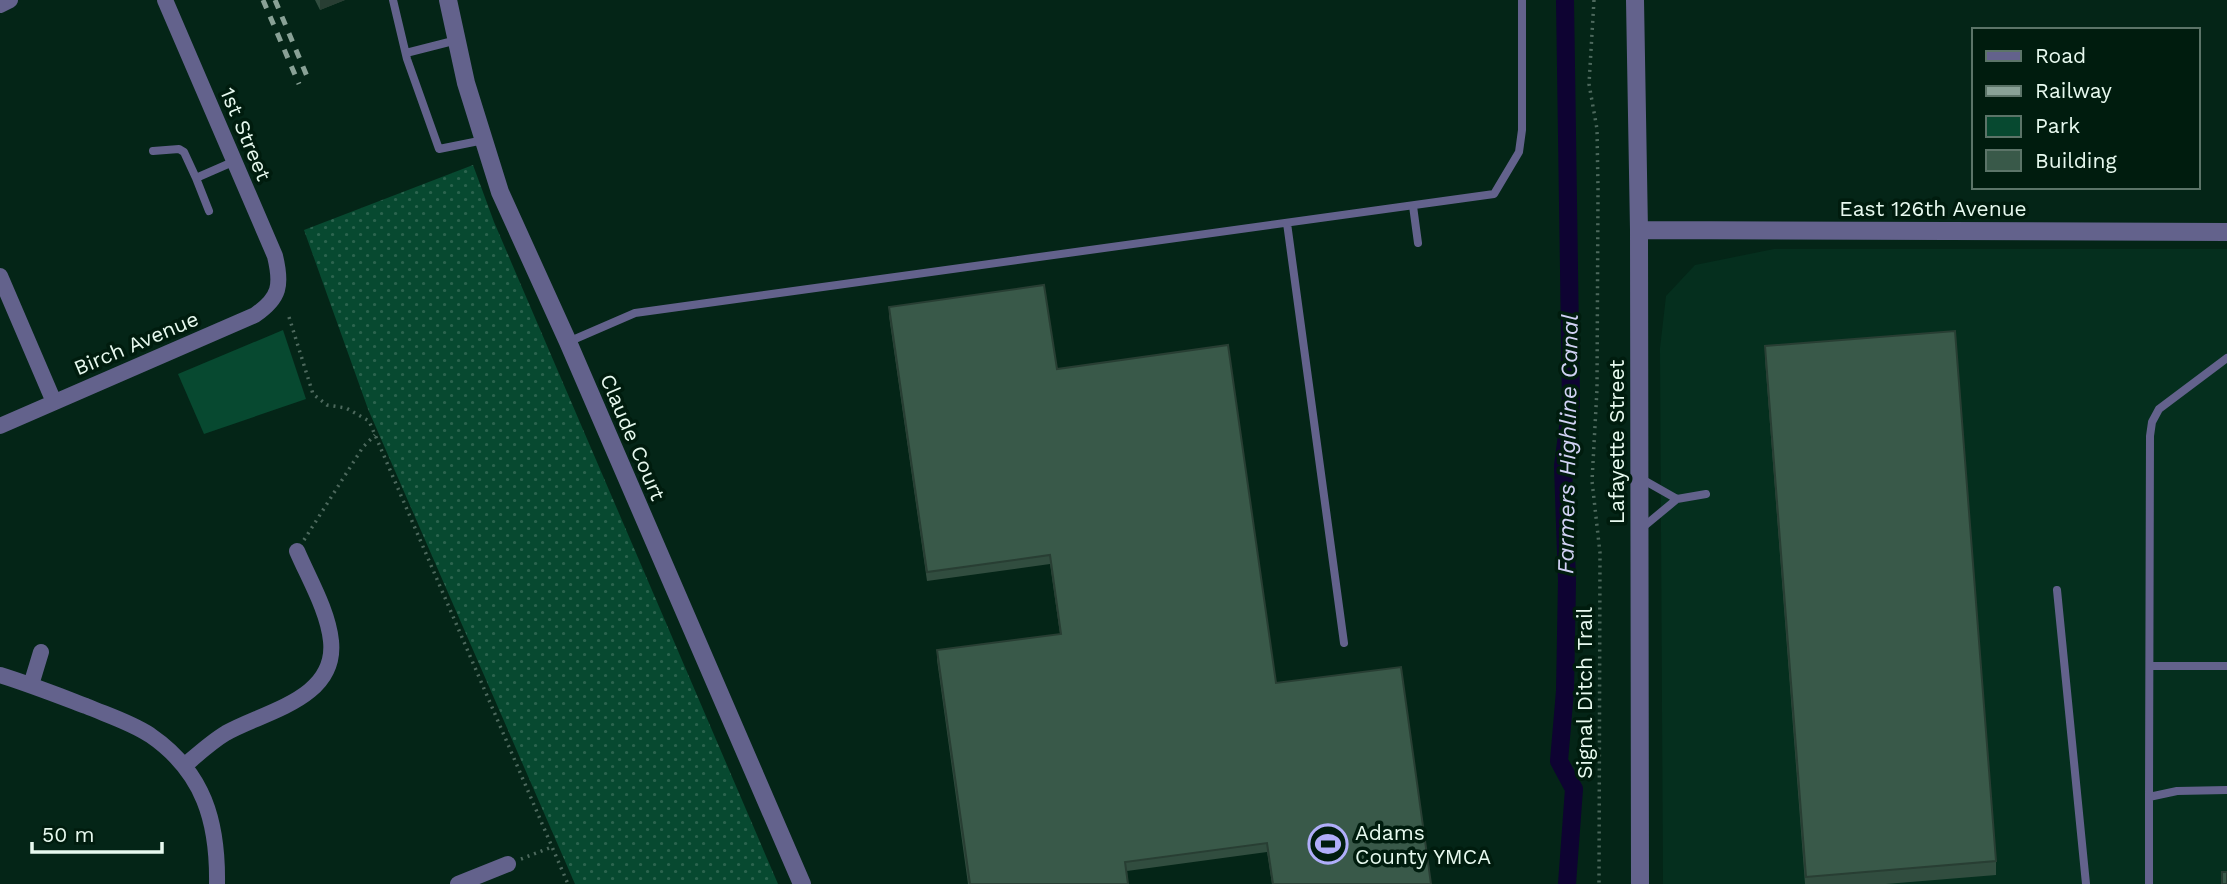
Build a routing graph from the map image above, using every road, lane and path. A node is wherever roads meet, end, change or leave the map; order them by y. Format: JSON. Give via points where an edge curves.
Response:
{"nodes":[{"id":1,"x":10,"y":0,"type":"edge"},
{"id":2,"x":165,"y":0,"type":"edge"},
{"id":3,"x":393,"y":0,"type":"edge"},
{"id":4,"x":447,"y":0,"type":"edge"},
{"id":5,"x":1522,"y":0,"type":"edge"},
{"id":6,"x":1594,"y":0,"type":"edge"},
{"id":7,"x":1635,"y":0,"type":"edge"},
{"id":8,"x":0,"y":5,"type":"edge"},
{"id":9,"x":457,"y":40,"type":"junction"},
{"id":10,"x":406,"y":53,"type":"junction"},
{"id":11,"x":484,"y":140,"type":"junction"},
{"id":12,"x":153,"y":151,"type":"dead end"},
{"id":13,"x":234,"y":161,"type":"junction"},
{"id":14,"x":196,"y":178,"type":"junction"},
{"id":15,"x":1413,"y":206,"type":"junction"},
{"id":16,"x":209,"y":211,"type":"dead end"},
{"id":17,"x":1287,"y":223,"type":"junction"},
{"id":18,"x":1639,"y":230,"type":"junction"},
{"id":19,"x":2227,"y":232,"type":"edge"},
{"id":20,"x":1418,"y":243,"type":"dead end"},
{"id":21,"x":0,"y":276,"type":"edge"},
{"id":22,"x":278,"y":288,"type":"joint"},
{"id":23,"x":289,"y":317,"type":"dead end"},
{"id":24,"x":568,"y":342,"type":"junction"},
{"id":25,"x":2227,"y":358,"type":"edge"},
{"id":26,"x":54,"y":402,"type":"junction"},
{"id":27,"x":0,"y":426,"type":"edge"},
{"id":28,"x":375,"y":435,"type":"junction"},
{"id":29,"x":1639,"y":478,"type":"junction"},
{"id":30,"x":1706,"y":495,"type":"dead end"},
{"id":31,"x":1677,"y":499,"type":"junction"},
{"id":32,"x":1639,"y":530,"type":"junction"},
{"id":33,"x":297,"y":551,"type":"joint"},
{"id":34,"x":2057,"y":590,"type":"dead end"},
{"id":35,"x":1344,"y":643,"type":"dead end"},
{"id":36,"x":41,"y":652,"type":"dead end"},
{"id":37,"x":2150,"y":666,"type":"junction"},
{"id":38,"x":2227,"y":666,"type":"edge"},
{"id":39,"x":0,"y":675,"type":"edge"},
{"id":40,"x":31,"y":685,"type":"junction"},
{"id":41,"x":184,"y":766,"type":"junction"},
{"id":42,"x":2227,"y":790,"type":"edge"},
{"id":43,"x":2149,"y":797,"type":"junction"},
{"id":44,"x":552,"y":847,"type":"junction"},
{"id":45,"x":508,"y":864,"type":"joint"},
{"id":46,"x":217,"y":884,"type":"edge"},
{"id":47,"x":458,"y":884,"type":"edge"},
{"id":48,"x":568,"y":884,"type":"edge"},
{"id":49,"x":802,"y":884,"type":"edge"},
{"id":50,"x":1599,"y":884,"type":"edge"},
{"id":51,"x":1640,"y":884,"type":"edge"},
{"id":52,"x":2086,"y":884,"type":"edge"},
{"id":53,"x":2149,"y":884,"type":"edge"}],
"edges":[{"from":1,"to":8,"type":"street"},
{"from":2,"to":13,"type":"street","name":"1st Street"},
{"from":3,"to":10,"type":"lane"},
{"from":4,"to":9,"type":"street","name":"Claude Court"},
{"from":5,"to":15,"type":"lane","via":[[1522,130],[1507,175],[1494,194]]},
{"from":6,"to":50,"type":"path","name":"Signal Ditch Trail","via":[[1589,84],[1597,129],[1598,190],[1592,481],[1600,553]]},
{"from":7,"to":18,"type":"street","name":"Lafayette Street"},
{"from":9,"to":10,"type":"lane"},
{"from":9,"to":11,"type":"street","name":"Claude Court"},
{"from":10,"to":11,"type":"lane","via":[[439,149]]},
{"from":11,"to":24,"type":"street","name":"Claude Court","via":[[500,192]]},
{"from":12,"to":14,"type":"lane","via":[[184,152]]},
{"from":13,"to":14,"type":"lane"},
{"from":13,"to":22,"type":"street","name":"1st Street","via":[[275,257]]},
{"from":14,"to":16,"type":"lane"},
{"from":15,"to":17,"type":"lane"},
{"from":15,"to":20,"type":"lane"},
{"from":17,"to":24,"type":"lane","via":[[635,313]]},
{"from":17,"to":35,"type":"lane"},
{"from":18,"to":19,"type":"street","name":"East 126th Avenue"},
{"from":18,"to":29,"type":"street","name":"Lafayette Street"},
{"from":21,"to":26,"type":"street"},
{"from":22,"to":26,"type":"street","name":"Birch Avenue","via":[[273,300],[255,315]]},
{"from":23,"to":28,"type":"path","via":[[313,394],[327,405],[346,408],[369,421]]},
{"from":24,"to":49,"type":"street","name":"Claude Court"},
{"from":25,"to":37,"type":"lane","via":[[2159,409],[2152,422]]},
{"from":26,"to":27,"type":"street","name":"Birch Avenue"},
{"from":28,"to":33,"type":"path"},
{"from":28,"to":44,"type":"path"},
{"from":29,"to":31,"type":"lane"},
{"from":29,"to":32,"type":"street","name":"Lafayette Street"},
{"from":30,"to":31,"type":"lane"},
{"from":31,"to":32,"type":"lane"},
{"from":32,"to":51,"type":"street","name":"Lafayette Street"},
{"from":33,"to":41,"type":"street","via":[[327,625],[328,670],[307,694],[225,734]]},
{"from":34,"to":52,"type":"lane"},
{"from":36,"to":40,"type":"street"},
{"from":37,"to":38,"type":"lane"},
{"from":37,"to":43,"type":"lane"},
{"from":39,"to":40,"type":"street"},
{"from":40,"to":41,"type":"street","via":[[150,735]]},
{"from":41,"to":46,"type":"street","via":[[213,825]]},
{"from":42,"to":43,"type":"lane"},
{"from":43,"to":53,"type":"lane"},
{"from":44,"to":45,"type":"path"},
{"from":44,"to":48,"type":"path"},
{"from":45,"to":47,"type":"street"}]}
